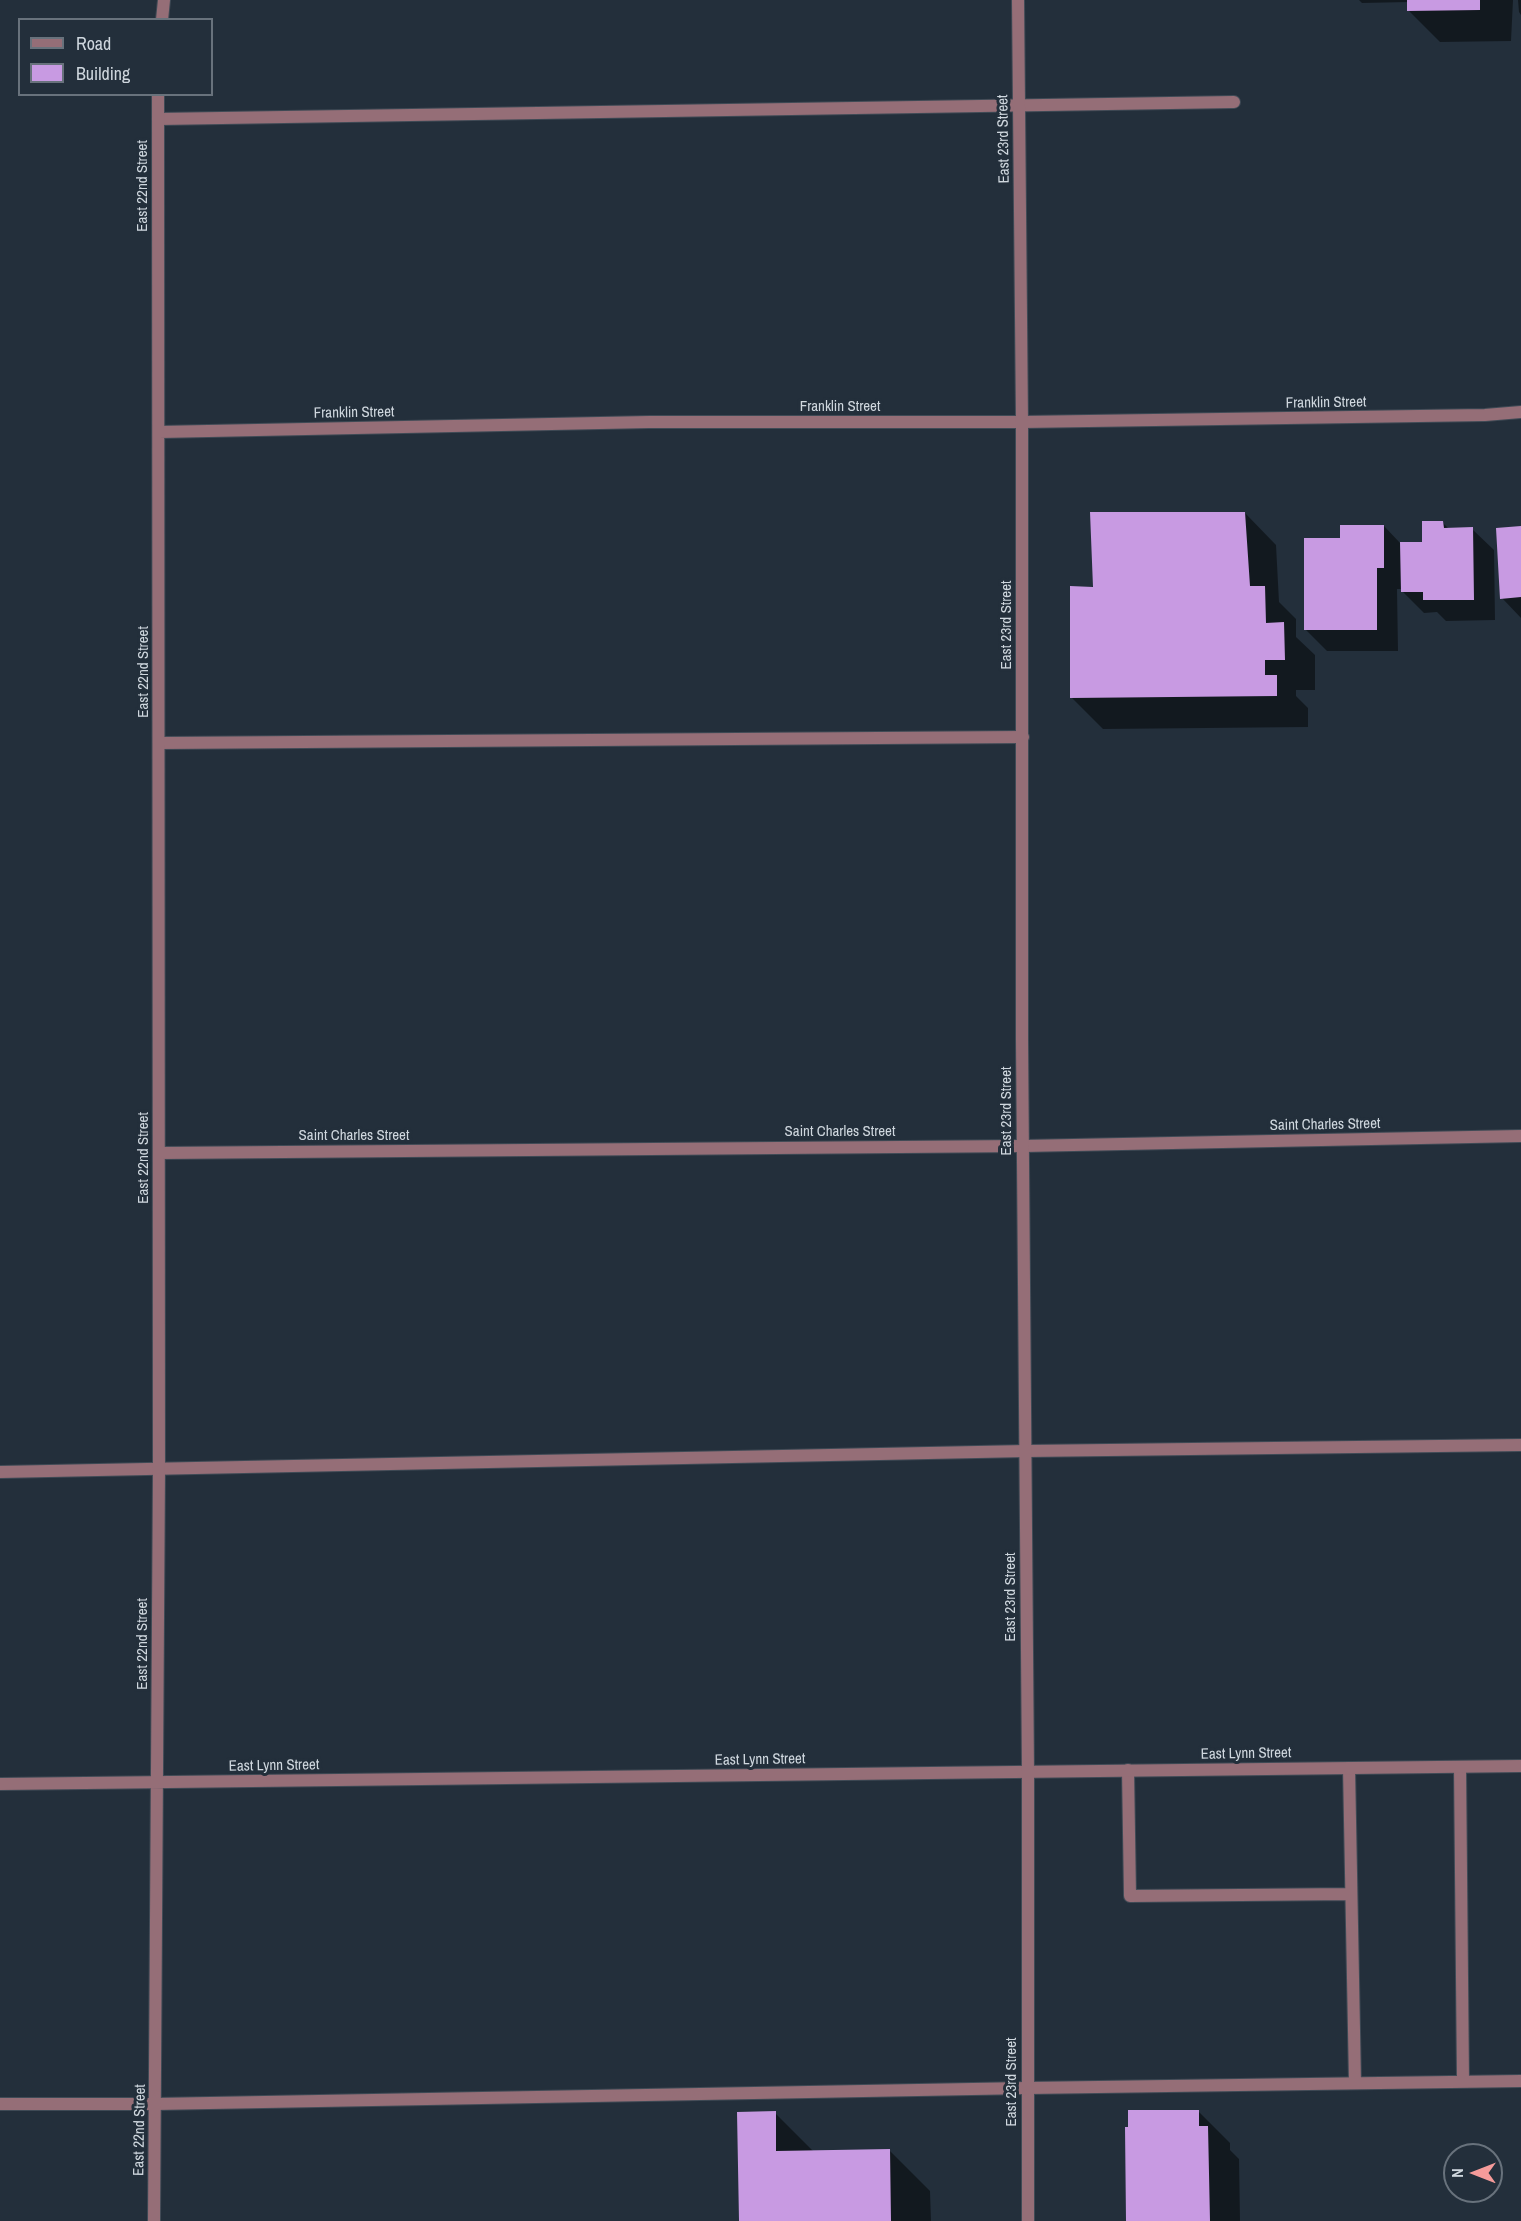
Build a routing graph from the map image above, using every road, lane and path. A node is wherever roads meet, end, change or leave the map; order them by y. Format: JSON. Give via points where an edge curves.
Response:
{"nodes":[{"id":1,"x":164,"y":0,"type":"edge"},
{"id":2,"x":1018,"y":0,"type":"edge"},
{"id":3,"x":162,"y":18,"type":"edge"},
{"id":4,"x":158,"y":96,"type":"edge"},
{"id":5,"x":1234,"y":102,"type":"dead end"},
{"id":6,"x":1019,"y":105,"type":"junction"},
{"id":7,"x":158,"y":119,"type":"junction"},
{"id":8,"x":1521,"y":412,"type":"edge"},
{"id":9,"x":1022,"y":422,"type":"junction"},
{"id":10,"x":159,"y":432,"type":"junction"},
{"id":11,"x":1023,"y":737,"type":"junction"},
{"id":12,"x":159,"y":743,"type":"junction"},
{"id":13,"x":1521,"y":1136,"type":"edge"},
{"id":14,"x":1023,"y":1146,"type":"junction"},
{"id":15,"x":159,"y":1153,"type":"junction"},
{"id":16,"x":1521,"y":1445,"type":"edge"},
{"id":17,"x":1026,"y":1451,"type":"junction"},
{"id":18,"x":159,"y":1468,"type":"junction"},
{"id":19,"x":0,"y":1472,"type":"edge"},
{"id":20,"x":1521,"y":1766,"type":"edge"},
{"id":21,"x":1460,"y":1767,"type":"junction"},
{"id":22,"x":1349,"y":1768,"type":"junction"},
{"id":23,"x":1128,"y":1770,"type":"junction"},
{"id":24,"x":1028,"y":1772,"type":"junction"},
{"id":25,"x":158,"y":1782,"type":"junction"},
{"id":26,"x":0,"y":1784,"type":"edge"},
{"id":27,"x":1351,"y":1894,"type":"junction"},
{"id":28,"x":1521,"y":2081,"type":"edge"},
{"id":29,"x":1463,"y":2082,"type":"junction"},
{"id":30,"x":1355,"y":2083,"type":"junction"},
{"id":31,"x":1027,"y":2088,"type":"junction"},
{"id":32,"x":0,"y":2104,"type":"edge"},
{"id":33,"x":155,"y":2104,"type":"junction"},
{"id":34,"x":154,"y":2221,"type":"edge"},
{"id":35,"x":1028,"y":2221,"type":"edge"}],
"edges":[{"from":1,"to":3,"type":"street"},
{"from":2,"to":6,"type":"street","name":"East 23rd Street"},
{"from":4,"to":7,"type":"street","name":"East 22nd Street"},
{"from":5,"to":6,"type":"street"},
{"from":6,"to":7,"type":"street"},
{"from":6,"to":9,"type":"street","name":"East 23rd Street"},
{"from":7,"to":10,"type":"street","name":"East 22nd Street"},
{"from":8,"to":9,"type":"street","name":"Franklin Street"},
{"from":9,"to":10,"type":"street","name":"Franklin Street","via":[[650,422]]},
{"from":9,"to":11,"type":"street","name":"East 23rd Street"},
{"from":10,"to":12,"type":"street","name":"East 22nd Street"},
{"from":11,"to":12,"type":"street"},
{"from":11,"to":14,"type":"street","name":"East 23rd Street"},
{"from":12,"to":15,"type":"street","name":"East 22nd Street"},
{"from":13,"to":14,"type":"street","name":"Saint Charles Street"},
{"from":14,"to":15,"type":"street","name":"Saint Charles Street"},
{"from":14,"to":17,"type":"street","name":"East 23rd Street"},
{"from":15,"to":18,"type":"street","name":"East 22nd Street"},
{"from":16,"to":17,"type":"street"},
{"from":17,"to":18,"type":"street"},
{"from":17,"to":24,"type":"street","name":"East 23rd Street"},
{"from":18,"to":19,"type":"street"},
{"from":18,"to":25,"type":"street","name":"East 22nd Street"},
{"from":20,"to":21,"type":"street","name":"East Lynn Street"},
{"from":21,"to":22,"type":"street","name":"East Lynn Street"},
{"from":21,"to":29,"type":"street"},
{"from":22,"to":23,"type":"street","name":"East Lynn Street"},
{"from":22,"to":27,"type":"street"},
{"from":23,"to":24,"type":"street","name":"East Lynn Street"},
{"from":23,"to":27,"type":"street","via":[[1130,1896]]},
{"from":24,"to":25,"type":"street","name":"East Lynn Street"},
{"from":24,"to":31,"type":"street","name":"East 23rd Street"},
{"from":25,"to":26,"type":"street","name":"East Lynn Street"},
{"from":25,"to":33,"type":"street","name":"East 22nd Street"},
{"from":27,"to":30,"type":"street"},
{"from":28,"to":29,"type":"street"},
{"from":29,"to":30,"type":"street"},
{"from":30,"to":31,"type":"street"},
{"from":31,"to":33,"type":"street"},
{"from":31,"to":35,"type":"street","name":"East 23rd Street"},
{"from":32,"to":33,"type":"street"},
{"from":33,"to":34,"type":"street","name":"East 22nd Street"}]}
